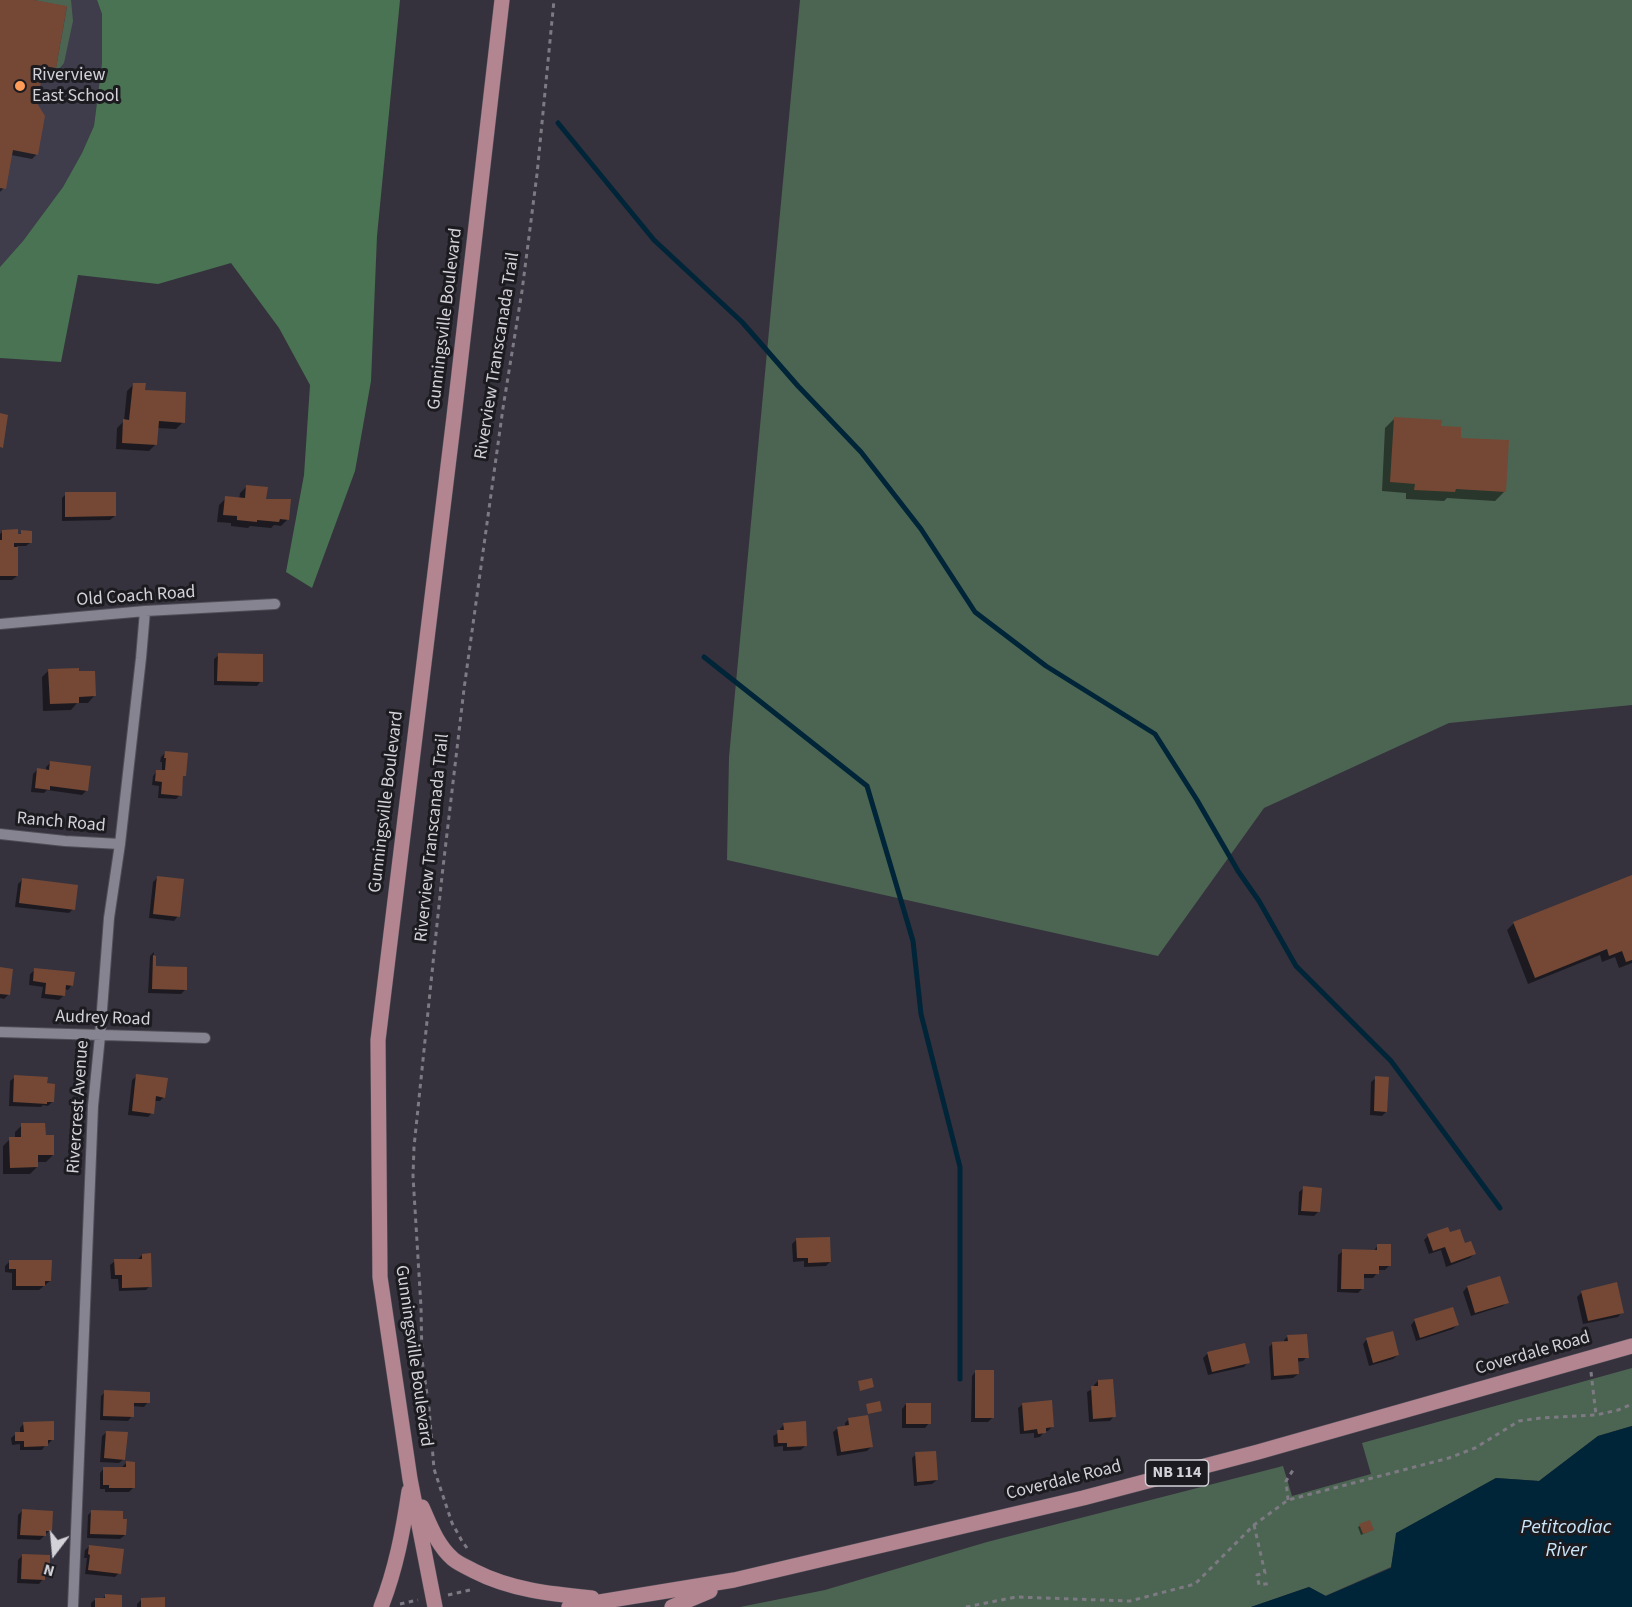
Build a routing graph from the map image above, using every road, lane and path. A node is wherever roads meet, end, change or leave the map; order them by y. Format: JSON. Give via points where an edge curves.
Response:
{"nodes":[{"id":1,"x":502,"y":0,"type":"edge"},
{"id":2,"x":554,"y":0,"type":"edge"},
{"id":3,"x":275,"y":604,"type":"dead end"},
{"id":4,"x":145,"y":611,"type":"junction"},
{"id":5,"x":0,"y":624,"type":"edge"},
{"id":6,"x":0,"y":834,"type":"edge"},
{"id":7,"x":120,"y":844,"type":"junction"},
{"id":8,"x":0,"y":1032,"type":"edge"},
{"id":9,"x":100,"y":1035,"type":"junction"},
{"id":10,"x":205,"y":1038,"type":"dead end"},
{"id":11,"x":1632,"y":1346,"type":"edge"},
{"id":12,"x":1590,"y":1358,"type":"junction"},
{"id":13,"x":1632,"y":1404,"type":"edge"},
{"id":14,"x":1596,"y":1415,"type":"junction"},
{"id":15,"x":1295,"y":1467,"type":"dead end"},
{"id":16,"x":410,"y":1479,"type":"junction"},
{"id":17,"x":1288,"y":1500,"type":"junction"},
{"id":18,"x":1254,"y":1525,"type":"junction"},
{"id":19,"x":468,"y":1548,"type":"dead end"},
{"id":20,"x":479,"y":1574,"type":"junction"},
{"id":21,"x":734,"y":1580,"type":"junction"},
{"id":22,"x":1272,"y":1582,"type":"dead end"},
{"id":23,"x":612,"y":1600,"type":"junction"},
{"id":24,"x":434,"y":1602,"type":"edge"},
{"id":25,"x":399,"y":1604,"type":"dead end"},
{"id":26,"x":73,"y":1607,"type":"edge"},
{"id":27,"x":381,"y":1607,"type":"edge"},
{"id":28,"x":569,"y":1607,"type":"edge"},
{"id":29,"x":672,"y":1607,"type":"edge"},
{"id":30,"x":966,"y":1607,"type":"edge"}],
"edges":[{"from":1,"to":16,"type":"main road","name":"Gunningsville Boulevard","via":[[378,1040],[380,1277]]},
{"from":2,"to":19,"type":"path","name":"Riverview Transcanada Trail","via":[[522,291],[464,689],[414,1147],[422,1360],[434,1469],[452,1523]]},
{"from":3,"to":4,"type":"street","name":"Old Coach Road"},
{"from":4,"to":5,"type":"street","name":"Old Coach Road"},
{"from":4,"to":7,"type":"street","name":"Rivercrest Avenue"},
{"from":6,"to":7,"type":"street","name":"Ranch Road"},
{"from":7,"to":9,"type":"street","name":"Rivercrest Avenue","via":[[109,918]]},
{"from":8,"to":9,"type":"street","name":"Audrey Road"},
{"from":9,"to":10,"type":"street","name":"Audrey Road"},
{"from":9,"to":26,"type":"street","name":"Rivercrest Avenue","via":[[93,1106]]},
{"from":11,"to":12,"type":"main road","name":"Coverdale Road","number":"NB 114"},
{"from":12,"to":14,"type":"path"},
{"from":12,"to":21,"type":"main road","name":"Coverdale Road","number":"NB 114","via":[[1083,1498]]},
{"from":13,"to":14,"type":"path"},
{"from":14,"to":17,"type":"path","via":[[1516,1422],[1475,1448],[1449,1458]]},
{"from":15,"to":17,"type":"path","via":[[1286,1481]]},
{"from":16,"to":20,"type":"main road","via":[[434,1535],[454,1559]]},
{"from":16,"to":24,"type":"main road","name":"Gunningsville Boulevard"},
{"from":16,"to":27,"type":"main road","via":[[400,1544]]},
{"from":17,"to":18,"type":"path"},
{"from":18,"to":22,"type":"path","via":[[1265,1573],[1257,1575],[1258,1585]]},
{"from":18,"to":30,"type":"path","via":[[1195,1584],[1130,1601],[1016,1597]]},
{"from":20,"to":23,"type":"main road","via":[[547,1594]]},
{"from":20,"to":24,"type":"path","via":[[470,1590]]},
{"from":21,"to":23,"type":"main road","name":"Coverdale Road","number":"NB 114"},
{"from":21,"to":29,"type":"main road"},
{"from":23,"to":28,"type":"main road","name":"Coverdale Road","number":"NB 114"},
{"from":24,"to":25,"type":"path"}]}
